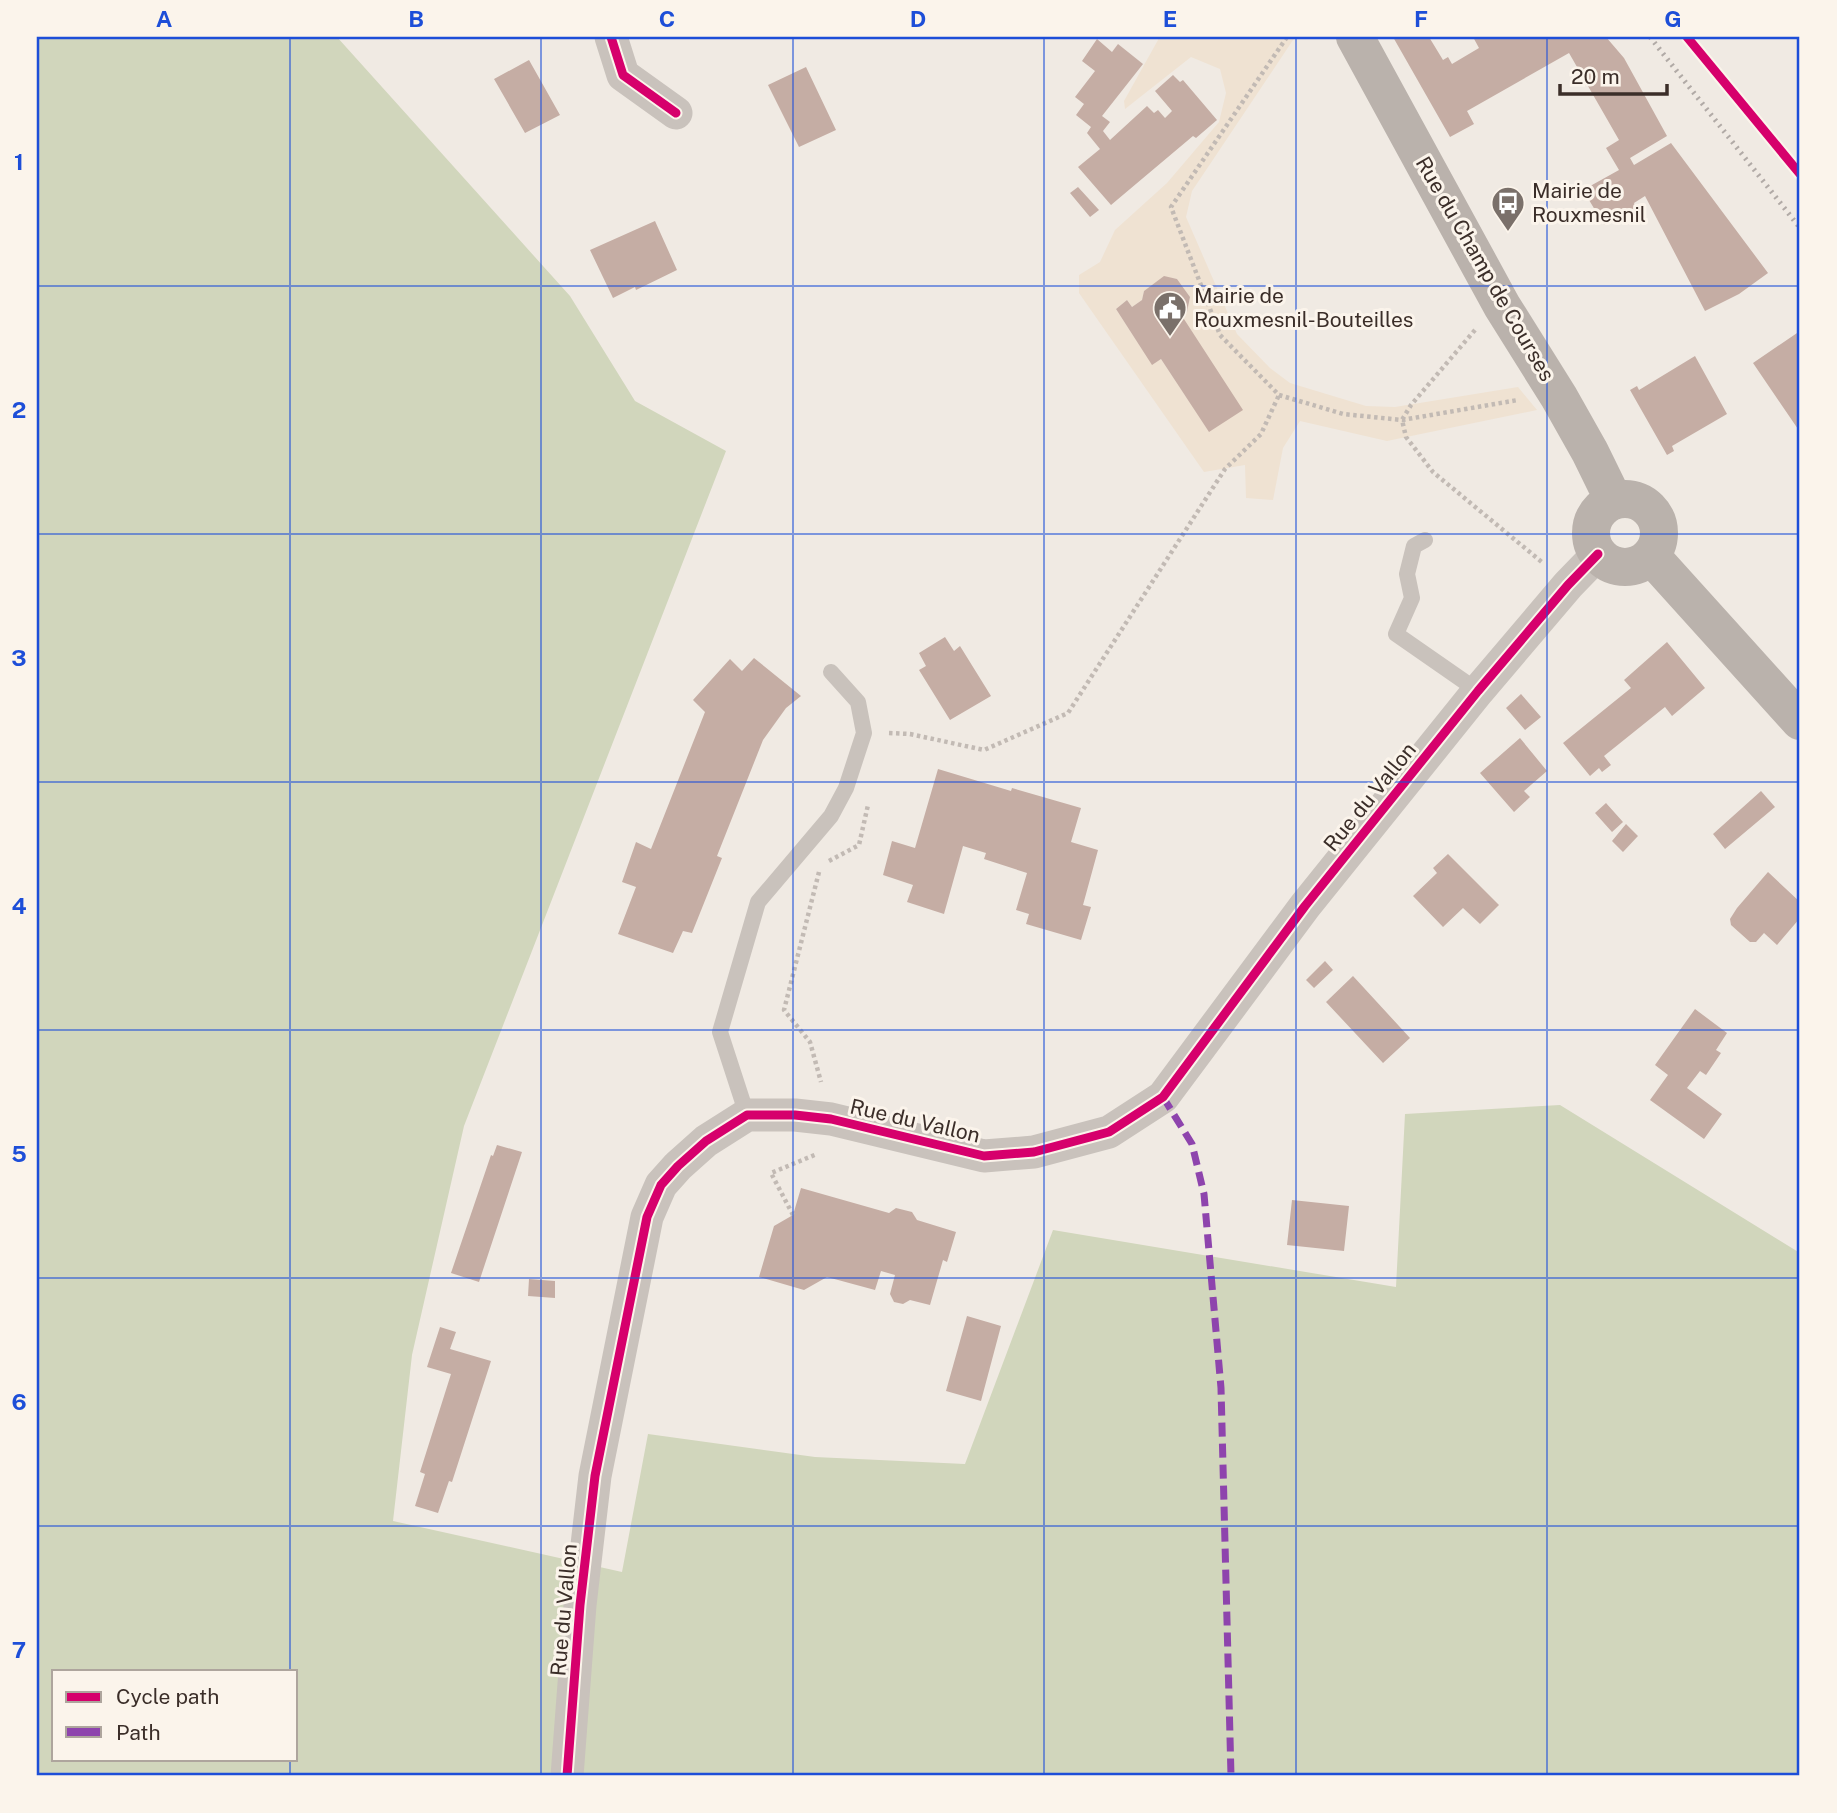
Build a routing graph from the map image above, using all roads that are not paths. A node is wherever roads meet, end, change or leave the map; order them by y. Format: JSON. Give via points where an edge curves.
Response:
{"nodes":[{"id":1,"x":611,"y":37,"type":"edge"},
{"id":2,"x":1355,"y":37,"type":"edge"},
{"id":3,"x":676,"y":114,"type":"dead end"},
{"id":4,"x":1614,"y":501,"type":"junction"},
{"id":5,"x":1424,"y":540,"type":"dead end"},
{"id":6,"x":1598,"y":554,"type":"junction"},
{"id":7,"x":1651,"y":556,"type":"junction"},
{"id":8,"x":831,"y":672,"type":"dead end"},
{"id":9,"x":1478,"y":691,"type":"junction"},
{"id":10,"x":1796,"y":712,"type":"edge"},
{"id":11,"x":747,"y":1115,"type":"junction"},
{"id":12,"x":567,"y":1776,"type":"edge"}],
"edges":[{"from":1,"to":3,"type":"street","via":[[623,75]]},
{"from":2,"to":4,"type":"main road","name":"Rue du Champ de Courses"},
{"from":4,"to":6,"type":"main road","via":[[1592,523]]},
{"from":4,"to":7,"type":"main road","via":[[1636,501],[1654,514],[1660,535]]},
{"from":5,"to":9,"type":"lane","via":[[1415,545],[1407,574],[1412,598],[1396,634]]},
{"from":6,"to":7,"type":"main road","via":[[1607,562],[1630,567]]},
{"from":6,"to":9,"type":"street","name":"Rue du Vallon"},
{"from":7,"to":10,"type":"main road"},
{"from":8,"to":11,"type":"lane","via":[[858,702],[864,733],[831,817],[758,902],[720,1032]]},
{"from":9,"to":11,"type":"street","name":"Rue du Vallon","via":[[1306,906],[1163,1097],[1109,1132],[1034,1152],[984,1156],[831,1119]]},
{"from":11,"to":12,"type":"street","name":"Rue du Vallon","via":[[706,1140],[678,1166],[661,1185],[647,1217],[595,1476]]}]}
